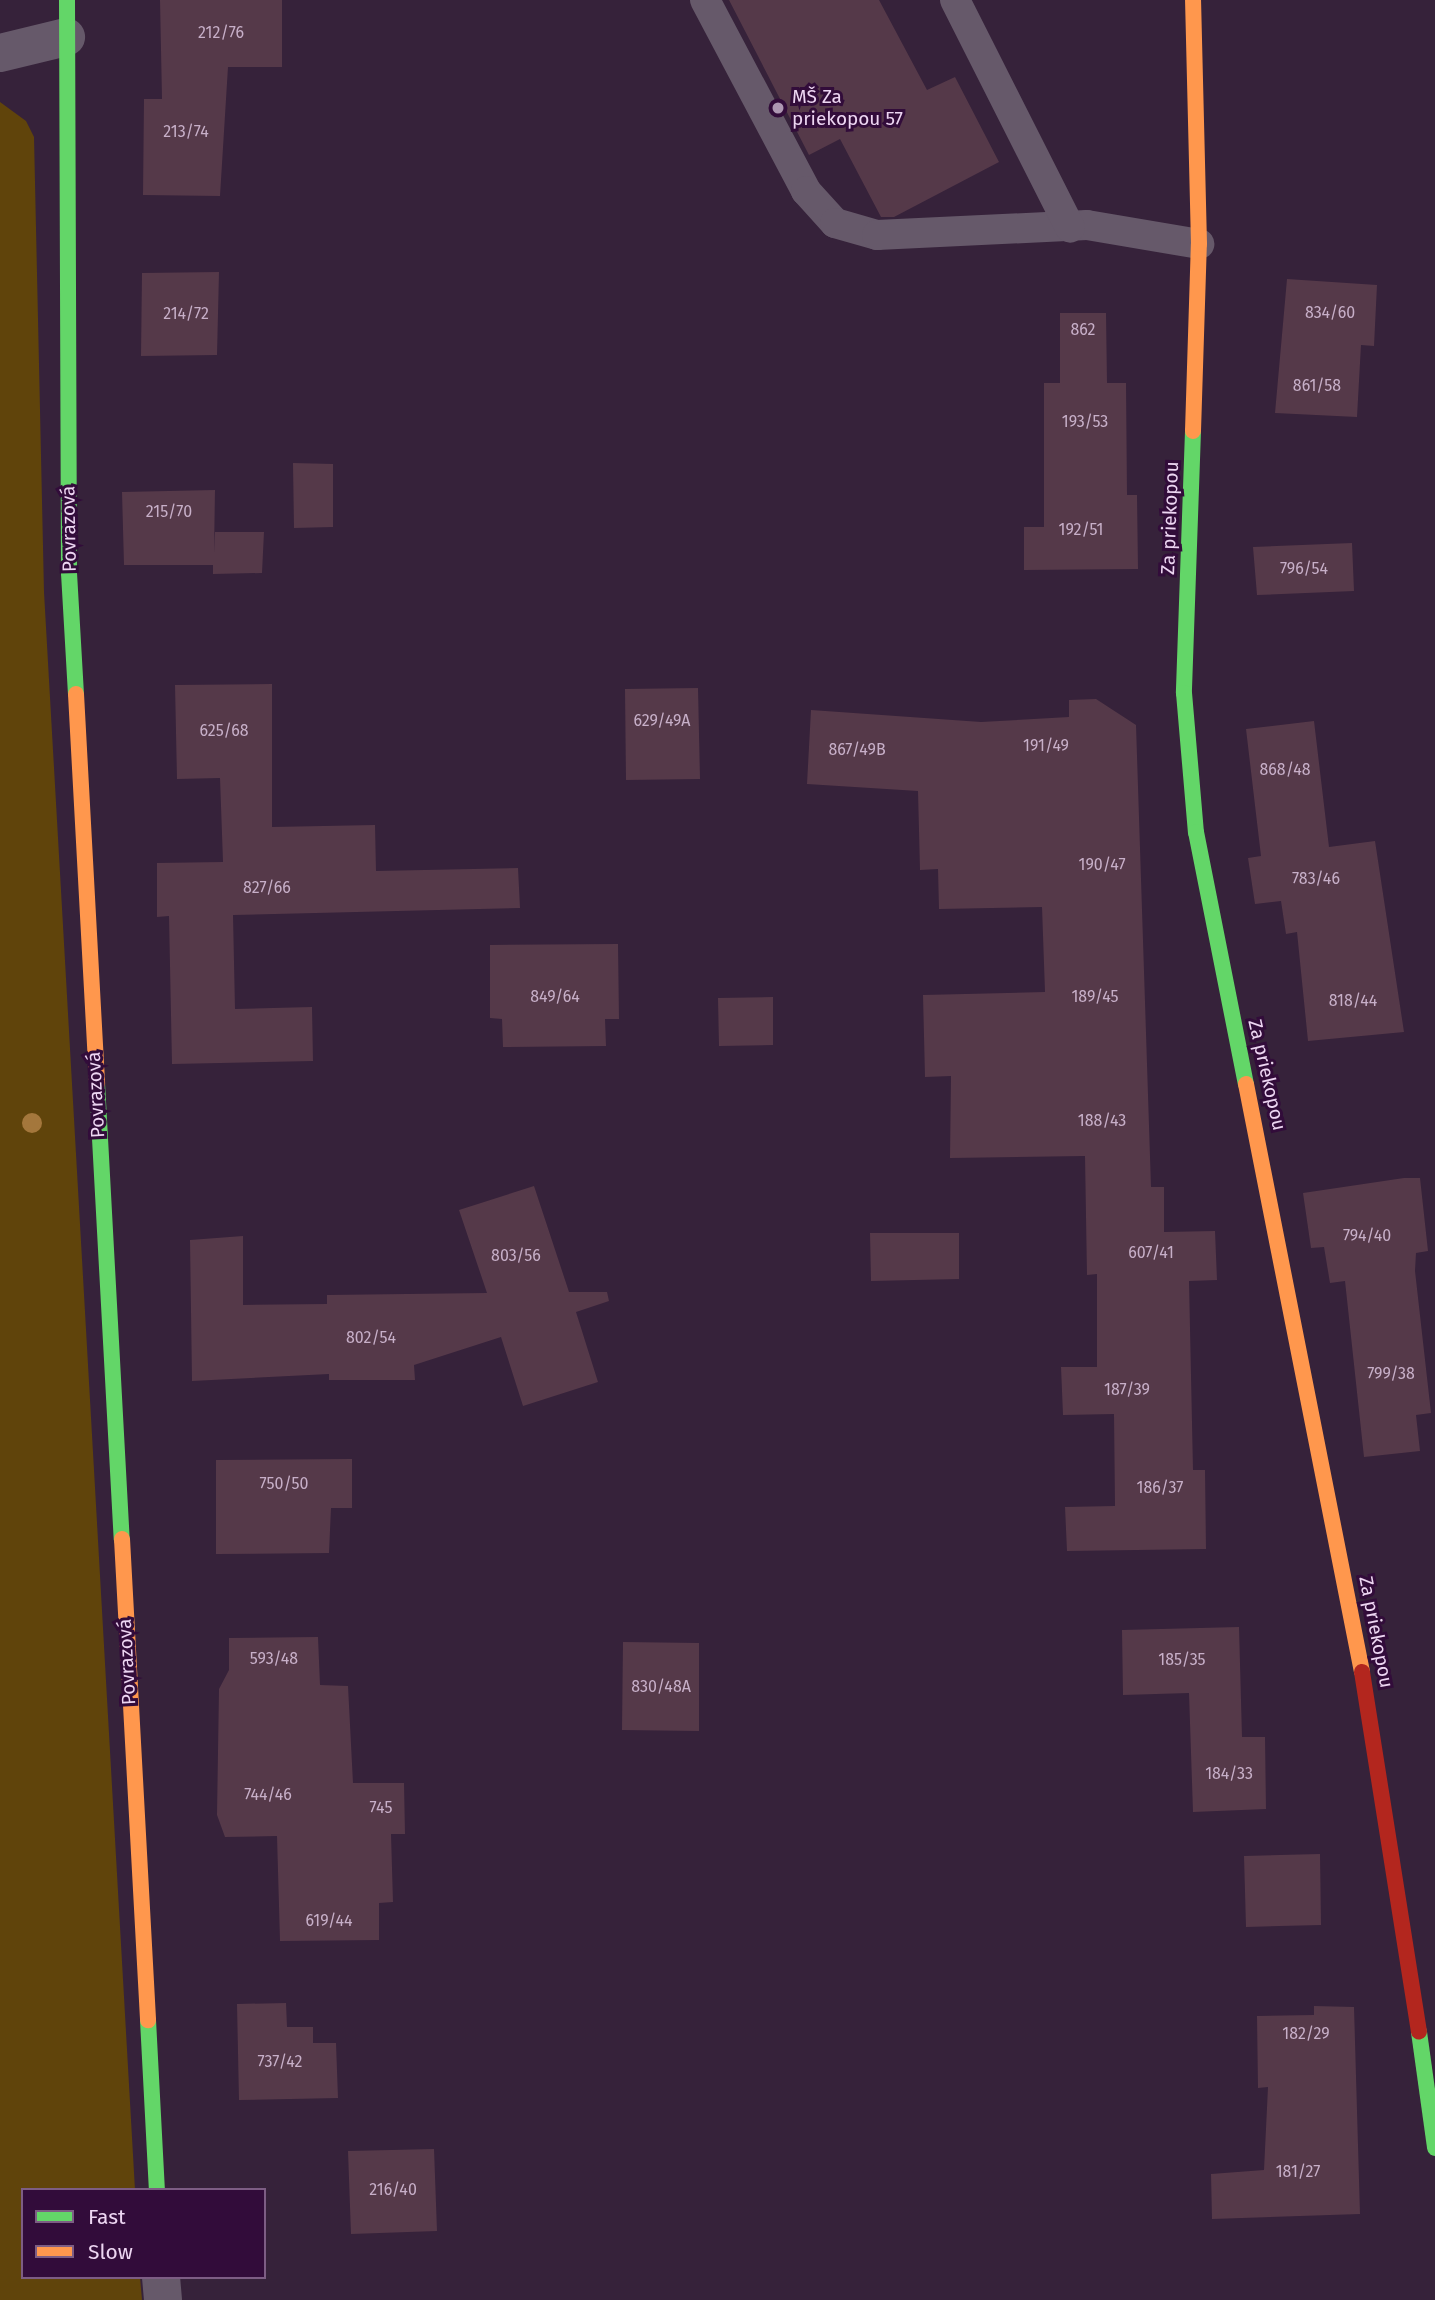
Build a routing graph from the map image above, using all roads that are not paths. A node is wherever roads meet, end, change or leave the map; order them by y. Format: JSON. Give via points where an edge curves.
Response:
{"nodes":[{"id":1,"x":705,"y":0,"type":"edge"},
{"id":2,"x":955,"y":0,"type":"edge"},
{"id":3,"x":1193,"y":0,"type":"edge"},
{"id":4,"x":66,"y":18,"type":"edge"},
{"id":5,"x":0,"y":53,"type":"edge"},
{"id":6,"x":1070,"y":228,"type":"junction"},
{"id":7,"x":1199,"y":244,"type":"junction"},
{"id":8,"x":1435,"y":2148,"type":"edge"},
{"id":9,"x":157,"y":2188,"type":"edge"},
{"id":10,"x":161,"y":2279,"type":"edge"},
{"id":11,"x":163,"y":2300,"type":"edge"}],
"edges":[{"from":1,"to":6,"type":"lane","via":[[806,191],[835,223],[877,235]]},
{"from":2,"to":6,"type":"lane"},
{"from":3,"to":7,"type":"street","name":"Za priekopou"},
{"from":4,"to":5,"type":"street"},
{"from":4,"to":9,"type":"street","name":"Povrazová","via":[[69,573]]},
{"from":6,"to":7,"type":"lane","via":[[1087,225]]},
{"from":7,"to":8,"type":"street","name":"Za priekopou","via":[[1184,693],[1196,832],[1386,1794]]},
{"from":10,"to":11,"type":"street"}]}
